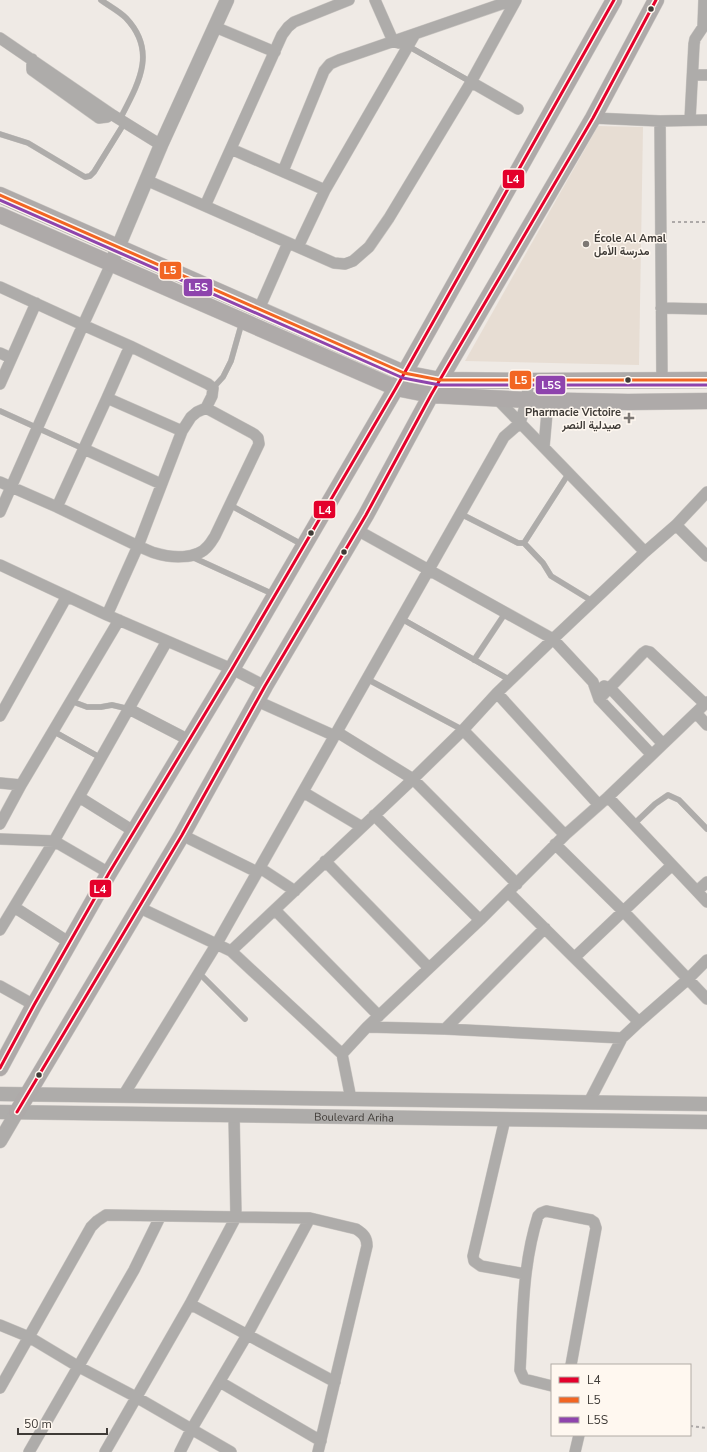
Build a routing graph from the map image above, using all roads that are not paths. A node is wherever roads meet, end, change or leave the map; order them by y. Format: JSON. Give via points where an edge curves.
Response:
{"nodes":[{"id":1,"x":101,"y":0,"type":"edge"},
{"id":2,"x":227,"y":0,"type":"edge"},
{"id":3,"x":349,"y":0,"type":"edge"},
{"id":4,"x":375,"y":0,"type":"edge"},
{"id":5,"x":515,"y":0,"type":"edge"},
{"id":6,"x":614,"y":0,"type":"edge"},
{"id":7,"x":656,"y":0,"type":"edge"},
{"id":8,"x":704,"y":0,"type":"edge"},
{"id":9,"x":215,"y":27,"type":"junction"},
{"id":10,"x":705,"y":27,"type":"edge"},
{"id":11,"x":415,"y":34,"type":"junction"},
{"id":12,"x":0,"y":38,"type":"edge"},
{"id":13,"x":393,"y":42,"type":"junction"},
{"id":14,"x":408,"y":46,"type":"junction"},
{"id":15,"x":275,"y":52,"type":"junction"},
{"id":16,"x":692,"y":75,"type":"junction"},
{"id":17,"x":707,"y":75,"type":"edge"},
{"id":18,"x":471,"y":82,"type":"junction"},
{"id":19,"x":518,"y":109,"type":"dead end"},
{"id":20,"x":119,"y":118,"type":"junction"},
{"id":21,"x":592,"y":118,"type":"junction"},
{"id":22,"x":660,"y":120,"type":"junction"},
{"id":23,"x":690,"y":120,"type":"junction"},
{"id":24,"x":707,"y":120,"type":"edge"},
{"id":25,"x":0,"y":134,"type":"edge"},
{"id":26,"x":161,"y":145,"type":"junction"},
{"id":27,"x":231,"y":149,"type":"junction"},
{"id":28,"x":282,"y":170,"type":"junction"},
{"id":29,"x":146,"y":180,"type":"junction"},
{"id":30,"x":325,"y":190,"type":"junction"},
{"id":31,"x":0,"y":195,"type":"edge"},
{"id":32,"x":205,"y":206,"type":"junction"},
{"id":33,"x":0,"y":215,"type":"edge"},
{"id":34,"x":292,"y":245,"type":"junction"},
{"id":35,"x":118,"y":246,"type":"junction"},
{"id":36,"x":111,"y":264,"type":"junction"},
{"id":37,"x":0,"y":287,"type":"edge"},
{"id":38,"x":36,"y":303,"type":"junction"},
{"id":39,"x":661,"y":308,"type":"junction"},
{"id":40,"x":259,"y":309,"type":"junction"},
{"id":41,"x":707,"y":309,"type":"edge"},
{"id":42,"x":242,"y":321,"type":"junction"},
{"id":43,"x":83,"y":325,"type":"junction"},
{"id":44,"x":130,"y":346,"type":"junction"},
{"id":45,"x":0,"y":353,"type":"edge"},
{"id":46,"x":11,"y":358,"type":"junction"},
{"id":47,"x":404,"y":373,"type":"junction"},
{"id":48,"x":440,"y":380,"type":"junction"},
{"id":49,"x":662,"y":380,"type":"junction"},
{"id":50,"x":707,"y":380,"type":"edge"},
{"id":51,"x":528,"y":381,"type":"junction"},
{"id":52,"x":0,"y":384,"type":"edge"},
{"id":53,"x":213,"y":388,"type":"junction"},
{"id":54,"x":396,"y":388,"type":"junction"},
{"id":55,"x":430,"y":395,"type":"junction"},
{"id":56,"x":107,"y":398,"type":"junction"},
{"id":57,"x":497,"y":399,"type":"junction"},
{"id":58,"x":527,"y":400,"type":"junction"},
{"id":59,"x":548,"y":401,"type":"junction"},
{"id":60,"x":707,"y":401,"type":"edge"},
{"id":61,"x":206,"y":408,"type":"junction"},
{"id":62,"x":0,"y":411,"type":"edge"},
{"id":63,"x":520,"y":423,"type":"junction"},
{"id":64,"x":38,"y":427,"type":"junction"},
{"id":65,"x":182,"y":431,"type":"junction"},
{"id":66,"x":544,"y":447,"type":"junction"},
{"id":67,"x":84,"y":449,"type":"junction"},
{"id":68,"x":569,"y":473,"type":"junction"},
{"id":69,"x":0,"y":482,"type":"edge"},
{"id":70,"x":161,"y":484,"type":"junction"},
{"id":71,"x":11,"y":487,"type":"junction"},
{"id":72,"x":707,"y":492,"type":"edge"},
{"id":73,"x":230,"y":505,"type":"junction"},
{"id":74,"x":57,"y":507,"type":"junction"},
{"id":75,"x":0,"y":512,"type":"edge"},
{"id":76,"x":461,"y":514,"type":"junction"},
{"id":77,"x":676,"y":525,"type":"junction"},
{"id":78,"x":358,"y":530,"type":"junction"},
{"id":79,"x":524,"y":543,"type":"junction"},
{"id":80,"x":304,"y":545,"type":"junction"},
{"id":81,"x":138,"y":546,"type":"junction"},
{"id":82,"x":645,"y":552,"type":"junction"},
{"id":83,"x":190,"y":556,"type":"junction"},
{"id":84,"x":707,"y":556,"type":"edge"},
{"id":85,"x":0,"y":565,"type":"edge"},
{"id":86,"x":430,"y":569,"type":"junction"},
{"id":87,"x":275,"y":595,"type":"junction"},
{"id":88,"x":67,"y":596,"type":"junction"},
{"id":89,"x":592,"y":601,"type":"junction"},
{"id":90,"x":506,"y":612,"type":"junction"},
{"id":91,"x":107,"y":615,"type":"junction"},
{"id":92,"x":402,"y":618,"type":"junction"},
{"id":93,"x":119,"y":620,"type":"junction"},
{"id":94,"x":553,"y":638,"type":"junction"},
{"id":95,"x":167,"y":641,"type":"junction"},
{"id":96,"x":474,"y":660,"type":"junction"},
{"id":97,"x":232,"y":669,"type":"junction"},
{"id":98,"x":367,"y":679,"type":"junction"},
{"id":99,"x":510,"y":680,"type":"junction"},
{"id":100,"x":593,"y":682,"type":"junction"},
{"id":101,"x":265,"y":686,"type":"junction"},
{"id":102,"x":610,"y":688,"type":"junction"},
{"id":103,"x":497,"y":693,"type":"junction"},
{"id":104,"x":599,"y":699,"type":"junction"},
{"id":105,"x":71,"y":701,"type":"junction"},
{"id":106,"x":257,"y":701,"type":"junction"},
{"id":107,"x":706,"y":703,"type":"edge"},
{"id":108,"x":129,"y":709,"type":"junction"},
{"id":109,"x":696,"y":713,"type":"junction"},
{"id":110,"x":0,"y":716,"type":"edge"},
{"id":111,"x":707,"y":725,"type":"edge"},
{"id":112,"x":54,"y":730,"type":"junction"},
{"id":113,"x":463,"y":730,"type":"junction"},
{"id":114,"x":336,"y":734,"type":"junction"},
{"id":115,"x":190,"y":740,"type":"junction"},
{"id":116,"x":663,"y":744,"type":"junction"},
{"id":117,"x":651,"y":754,"type":"junction"},
{"id":118,"x":101,"y":758,"type":"junction"},
{"id":119,"x":413,"y":779,"type":"junction"},
{"id":120,"x":0,"y":783,"type":"edge"},
{"id":121,"x":21,"y":785,"type":"junction"},
{"id":122,"x":303,"y":792,"type":"junction"},
{"id":123,"x":79,"y":797,"type":"junction"},
{"id":124,"x":608,"y":797,"type":"junction"},
{"id":125,"x":598,"y":804,"type":"junction"},
{"id":126,"x":374,"y":815,"type":"junction"},
{"id":127,"x":0,"y":824,"type":"edge"},
{"id":128,"x":633,"y":825,"type":"junction"},
{"id":129,"x":362,"y":827,"type":"junction"},
{"id":130,"x":707,"y":829,"type":"edge"},
{"id":131,"x":134,"y":832,"type":"junction"},
{"id":132,"x":182,"y":835,"type":"junction"},
{"id":133,"x":565,"y":835,"type":"junction"},
{"id":134,"x":0,"y":839,"type":"edge"},
{"id":135,"x":54,"y":841,"type":"junction"},
{"id":136,"x":555,"y":844,"type":"junction"},
{"id":137,"x":325,"y":861,"type":"junction"},
{"id":138,"x":672,"y":865,"type":"junction"},
{"id":139,"x":258,"y":870,"type":"junction"},
{"id":140,"x":110,"y":874,"type":"junction"},
{"id":141,"x":707,"y":882,"type":"edge"},
{"id":142,"x":517,"y":884,"type":"junction"},
{"id":143,"x":295,"y":890,"type":"junction"},
{"id":144,"x":696,"y":891,"type":"junction"},
{"id":145,"x":508,"y":892,"type":"junction"},
{"id":146,"x":707,"y":902,"type":"edge"},
{"id":147,"x":14,"y":907,"type":"junction"},
{"id":148,"x":138,"y":907,"type":"junction"},
{"id":149,"x":275,"y":910,"type":"junction"},
{"id":150,"x":624,"y":912,"type":"junction"},
{"id":151,"x":480,"y":920,"type":"junction"},
{"id":152,"x":545,"y":928,"type":"junction"},
{"id":153,"x":0,"y":930,"type":"edge"},
{"id":154,"x":70,"y":943,"type":"junction"},
{"id":155,"x":216,"y":944,"type":"junction"},
{"id":156,"x":231,"y":951,"type":"junction"},
{"id":157,"x":575,"y":957,"type":"junction"},
{"id":158,"x":707,"y":960,"type":"edge"},
{"id":159,"x":428,"y":968,"type":"junction"},
{"id":160,"x":199,"y":973,"type":"junction"},
{"id":161,"x":687,"y":980,"type":"junction"},
{"id":162,"x":0,"y":986,"type":"edge"},
{"id":163,"x":707,"y":1000,"type":"edge"},
{"id":164,"x":34,"y":1005,"type":"junction"},
{"id":165,"x":379,"y":1016,"type":"junction"},
{"id":166,"x":245,"y":1019,"type":"dead end"},
{"id":167,"x":639,"y":1022,"type":"junction"},
{"id":168,"x":367,"y":1027,"type":"junction"},
{"id":169,"x":445,"y":1029,"type":"junction"},
{"id":170,"x":622,"y":1038,"type":"junction"},
{"id":171,"x":342,"y":1054,"type":"junction"},
{"id":172,"x":0,"y":1068,"type":"edge"},
{"id":173,"x":0,"y":1094,"type":"edge"},
{"id":174,"x":26,"y":1094,"type":"junction"},
{"id":175,"x":123,"y":1096,"type":"junction"},
{"id":176,"x":351,"y":1099,"type":"junction"},
{"id":177,"x":589,"y":1102,"type":"junction"},
{"id":178,"x":707,"y":1104,"type":"edge"},
{"id":179,"x":0,"y":1112,"type":"edge"},
{"id":180,"x":17,"y":1112,"type":"junction"},
{"id":181,"x":234,"y":1115,"type":"junction"},
{"id":182,"x":504,"y":1119,"type":"junction"},
{"id":183,"x":707,"y":1122,"type":"edge"},
{"id":184,"x":0,"y":1141,"type":"edge"},
{"id":185,"x":160,"y":1217,"type":"junction"},
{"id":186,"x":236,"y":1217,"type":"junction"},
{"id":187,"x":310,"y":1218,"type":"junction"},
{"id":188,"x":525,"y":1274,"type":"junction"},
{"id":189,"x":190,"y":1304,"type":"junction"},
{"id":190,"x":0,"y":1325,"type":"edge"},
{"id":191,"x":247,"y":1335,"type":"junction"},
{"id":192,"x":29,"y":1337,"type":"junction"},
{"id":193,"x":572,"y":1364,"type":"edge"},
{"id":194,"x":79,"y":1367,"type":"junction"},
{"id":195,"x":220,"y":1382,"type":"junction"},
{"id":196,"x":335,"y":1382,"type":"junction"},
{"id":197,"x":551,"y":1386,"type":"edge"},
{"id":198,"x":0,"y":1388,"type":"edge"},
{"id":199,"x":136,"y":1397,"type":"junction"},
{"id":200,"x":191,"y":1430,"type":"junction"},
{"id":201,"x":579,"y":1436,"type":"edge"},
{"id":202,"x":321,"y":1441,"type":"junction"},
{"id":203,"x":29,"y":1452,"type":"edge"},
{"id":204,"x":105,"y":1452,"type":"edge"},
{"id":205,"x":180,"y":1452,"type":"edge"},
{"id":206,"x":231,"y":1452,"type":"edge"},
{"id":207,"x":318,"y":1452,"type":"edge"},
{"id":208,"x":575,"y":1452,"type":"edge"}],
"edges":[{"from":1,"to":20,"type":"lane","via":[[125,17],[142,43],[140,75],[136,88]]},
{"from":2,"to":9,"type":"street"},
{"from":3,"to":15,"type":"street","via":[[294,22],[282,35]]},
{"from":4,"to":13,"type":"street"},
{"from":5,"to":11,"type":"street"},
{"from":5,"to":18,"type":"street"},
{"from":6,"to":47,"type":"main road"},
{"from":7,"to":21,"type":"main road"},
{"from":8,"to":10,"type":"street"},
{"from":9,"to":15,"type":"street"},
{"from":9,"to":26,"type":"street"},
{"from":10,"to":16,"type":"street","via":[[695,39]]},
{"from":11,"to":13,"type":"street"},
{"from":11,"to":14,"type":"street"},
{"from":12,"to":20,"type":"street","via":[[32,59],[83,101]]},
{"from":13,"to":14,"type":"street"},
{"from":13,"to":28,"type":"street","via":[[330,64],[324,72]]},
{"from":14,"to":18,"type":"lane"},
{"from":14,"to":30,"type":"street"},
{"from":15,"to":27,"type":"street"},
{"from":16,"to":17,"type":"street"},
{"from":16,"to":23,"type":"street"},
{"from":18,"to":19,"type":"street"},
{"from":18,"to":34,"type":"street","via":[[390,218],[361,255],[345,264],[334,263]]},
{"from":20,"to":25,"type":"lane","via":[[90,176],[85,176],[28,143]]},
{"from":20,"to":26,"type":"street"},
{"from":21,"to":22,"type":"street"},
{"from":21,"to":48,"type":"main road"},
{"from":22,"to":23,"type":"street"},
{"from":22,"to":39,"type":"street"},
{"from":23,"to":24,"type":"street"},
{"from":26,"to":29,"type":"street"},
{"from":27,"to":28,"type":"street"},
{"from":27,"to":32,"type":"street"},
{"from":28,"to":30,"type":"street"},
{"from":29,"to":32,"type":"street"},
{"from":29,"to":35,"type":"street"},
{"from":30,"to":34,"type":"street"},
{"from":31,"to":35,"type":"main road"},
{"from":32,"to":34,"type":"street"},
{"from":33,"to":36,"type":"main road"},
{"from":34,"to":40,"type":"street"},
{"from":35,"to":36,"type":"street"},
{"from":35,"to":40,"type":"main road"},
{"from":36,"to":42,"type":"main road"},
{"from":36,"to":43,"type":"street"},
{"from":37,"to":38,"type":"street"},
{"from":38,"to":43,"type":"street"},
{"from":38,"to":46,"type":"street"},
{"from":39,"to":41,"type":"street"},
{"from":39,"to":49,"type":"street"},
{"from":40,"to":47,"type":"main road"},
{"from":42,"to":53,"type":"lane","via":[[231,361],[223,377]]},
{"from":42,"to":54,"type":"main road"},
{"from":43,"to":44,"type":"street"},
{"from":43,"to":64,"type":"street"},
{"from":44,"to":53,"type":"street"},
{"from":44,"to":56,"type":"street"},
{"from":45,"to":46,"type":"street"},
{"from":46,"to":52,"type":"street"},
{"from":47,"to":48,"type":"main road"},
{"from":47,"to":54,"type":"main road"},
{"from":48,"to":51,"type":"main road"},
{"from":48,"to":55,"type":"main road"},
{"from":49,"to":50,"type":"main road"},
{"from":49,"to":51,"type":"main road"},
{"from":51,"to":58,"type":"street"},
{"from":53,"to":61,"type":"street"},
{"from":54,"to":55,"type":"main road"},
{"from":54,"to":80,"type":"main road"},
{"from":55,"to":57,"type":"main road"},
{"from":55,"to":78,"type":"main road"},
{"from":56,"to":65,"type":"street"},
{"from":56,"to":67,"type":"street"},
{"from":57,"to":58,"type":"main road"},
{"from":57,"to":63,"type":"street"},
{"from":58,"to":59,"type":"main road"},
{"from":58,"to":63,"type":"street"},
{"from":59,"to":60,"type":"main road"},
{"from":59,"to":66,"type":"street"},
{"from":61,"to":65,"type":"street","via":[[191,417]]},
{"from":61,"to":73,"type":"street","via":[[258,438],[259,444]]},
{"from":62,"to":64,"type":"lane"},
{"from":63,"to":66,"type":"street"},
{"from":63,"to":76,"type":"street","via":[[504,437]]},
{"from":64,"to":67,"type":"lane"},
{"from":64,"to":71,"type":"street"},
{"from":65,"to":70,"type":"street"},
{"from":66,"to":68,"type":"street"},
{"from":67,"to":70,"type":"street"},
{"from":67,"to":74,"type":"street"},
{"from":68,"to":79,"type":"lane"},
{"from":68,"to":82,"type":"street"},
{"from":69,"to":71,"type":"street"},
{"from":70,"to":81,"type":"street"},
{"from":71,"to":74,"type":"street"},
{"from":71,"to":75,"type":"street"},
{"from":72,"to":77,"type":"street"},
{"from":73,"to":80,"type":"lane"},
{"from":73,"to":83,"type":"street","via":[[208,547]]},
{"from":74,"to":81,"type":"street"},
{"from":76,"to":79,"type":"lane","via":[[518,543]]},
{"from":76,"to":86,"type":"street"},
{"from":77,"to":82,"type":"street"},
{"from":77,"to":84,"type":"street"},
{"from":78,"to":86,"type":"street"},
{"from":78,"to":101,"type":"main road"},
{"from":79,"to":89,"type":"lane","via":[[551,576]]},
{"from":80,"to":87,"type":"main road"},
{"from":81,"to":83,"type":"street","via":[[166,556]]},
{"from":81,"to":91,"type":"street"},
{"from":82,"to":89,"type":"street"},
{"from":83,"to":87,"type":"lane"},
{"from":85,"to":88,"type":"street"},
{"from":86,"to":90,"type":"street"},
{"from":86,"to":92,"type":"street"},
{"from":87,"to":97,"type":"main road"},
{"from":88,"to":91,"type":"street"},
{"from":88,"to":110,"type":"street"},
{"from":89,"to":94,"type":"street"},
{"from":90,"to":94,"type":"street"},
{"from":90,"to":96,"type":"lane"},
{"from":91,"to":93,"type":"street"},
{"from":92,"to":96,"type":"lane"},
{"from":92,"to":98,"type":"street"},
{"from":93,"to":95,"type":"street"},
{"from":93,"to":105,"type":"street"},
{"from":94,"to":99,"type":"street"},
{"from":94,"to":100,"type":"street"},
{"from":95,"to":97,"type":"street"},
{"from":95,"to":108,"type":"street"},
{"from":96,"to":99,"type":"lane"},
{"from":97,"to":101,"type":"street"},
{"from":97,"to":115,"type":"main road"},
{"from":98,"to":113,"type":"lane"},
{"from":98,"to":114,"type":"street"},
{"from":99,"to":103,"type":"street"},
{"from":100,"to":102,"type":"street"},
{"from":100,"to":104,"type":"street"},
{"from":101,"to":106,"type":"main road"},
{"from":102,"to":104,"type":"street"},
{"from":102,"to":107,"type":"street","via":[[646,650]]},
{"from":102,"to":116,"type":"street"},
{"from":103,"to":113,"type":"street"},
{"from":103,"to":125,"type":"street"},
{"from":104,"to":117,"type":"street"},
{"from":105,"to":108,"type":"lane","via":[[87,707],[112,705]]},
{"from":105,"to":112,"type":"street"},
{"from":106,"to":114,"type":"street"},
{"from":106,"to":132,"type":"main road"},
{"from":107,"to":109,"type":"street"},
{"from":108,"to":115,"type":"street"},
{"from":108,"to":118,"type":"street"},
{"from":109,"to":111,"type":"street"},
{"from":109,"to":116,"type":"street"},
{"from":112,"to":118,"type":"lane"},
{"from":112,"to":121,"type":"street"},
{"from":113,"to":119,"type":"street"},
{"from":113,"to":133,"type":"street"},
{"from":114,"to":119,"type":"street"},
{"from":114,"to":122,"type":"street"},
{"from":115,"to":131,"type":"main road"},
{"from":116,"to":117,"type":"street"},
{"from":117,"to":124,"type":"street"},
{"from":118,"to":123,"type":"street"},
{"from":119,"to":126,"type":"street"},
{"from":119,"to":142,"type":"street"},
{"from":120,"to":121,"type":"street"},
{"from":121,"to":127,"type":"street"},
{"from":122,"to":129,"type":"street"},
{"from":122,"to":139,"type":"street"},
{"from":123,"to":131,"type":"street"},
{"from":123,"to":135,"type":"street"},
{"from":124,"to":125,"type":"street"},
{"from":124,"to":128,"type":"street"},
{"from":125,"to":133,"type":"street"},
{"from":126,"to":129,"type":"street"},
{"from":126,"to":151,"type":"street"},
{"from":128,"to":130,"type":"lane","via":[[668,795],[678,800]]},
{"from":128,"to":138,"type":"street"},
{"from":129,"to":137,"type":"street"},
{"from":131,"to":140,"type":"main road"},
{"from":132,"to":139,"type":"street"},
{"from":132,"to":148,"type":"main road"},
{"from":133,"to":136,"type":"street"},
{"from":134,"to":135,"type":"street"},
{"from":135,"to":140,"type":"street"},
{"from":135,"to":147,"type":"street"},
{"from":136,"to":142,"type":"street"},
{"from":136,"to":150,"type":"street"},
{"from":137,"to":143,"type":"street"},
{"from":137,"to":159,"type":"street"},
{"from":138,"to":144,"type":"street"},
{"from":138,"to":150,"type":"street"},
{"from":139,"to":143,"type":"street"},
{"from":139,"to":155,"type":"street"},
{"from":140,"to":154,"type":"main road"},
{"from":141,"to":144,"type":"street"},
{"from":142,"to":145,"type":"street"},
{"from":143,"to":149,"type":"street"},
{"from":144,"to":146,"type":"street"},
{"from":145,"to":151,"type":"street"},
{"from":145,"to":152,"type":"street"},
{"from":147,"to":153,"type":"street"},
{"from":147,"to":154,"type":"street"},
{"from":148,"to":155,"type":"street"},
{"from":148,"to":174,"type":"main road"},
{"from":149,"to":156,"type":"street"},
{"from":149,"to":165,"type":"street"},
{"from":150,"to":157,"type":"street"},
{"from":150,"to":161,"type":"street"},
{"from":151,"to":159,"type":"street"},
{"from":152,"to":157,"type":"street"},
{"from":152,"to":169,"type":"street"},
{"from":154,"to":164,"type":"main road"},
{"from":155,"to":156,"type":"street"},
{"from":155,"to":160,"type":"street"},
{"from":156,"to":171,"type":"street"},
{"from":157,"to":167,"type":"street"},
{"from":158,"to":161,"type":"street"},
{"from":159,"to":165,"type":"street"},
{"from":160,"to":166,"type":"lane"},
{"from":160,"to":175,"type":"street"},
{"from":161,"to":163,"type":"street"},
{"from":161,"to":167,"type":"street"},
{"from":162,"to":164,"type":"street"},
{"from":164,"to":172,"type":"main road"},
{"from":165,"to":168,"type":"street"},
{"from":167,"to":170,"type":"street"},
{"from":168,"to":169,"type":"street"},
{"from":168,"to":171,"type":"street"},
{"from":169,"to":170,"type":"street"},
{"from":170,"to":177,"type":"street"},
{"from":171,"to":176,"type":"street"},
{"from":173,"to":174,"type":"street","name":"Boulevard Ariha"},
{"from":174,"to":175,"type":"street","name":"Boulevard Ariha"},
{"from":174,"to":180,"type":"main road"},
{"from":175,"to":176,"type":"street","name":"Boulevard Ariha"},
{"from":176,"to":177,"type":"street","name":"Boulevard Ariha"},
{"from":177,"to":178,"type":"street","name":"Boulevard Ariha"},
{"from":179,"to":180,"type":"street","name":"Boulevard Ariha"},
{"from":180,"to":181,"type":"street","name":"Boulevard Ariha"},
{"from":180,"to":184,"type":"street"},
{"from":181,"to":182,"type":"street","name":"Boulevard Ariha"},
{"from":181,"to":186,"type":"street"},
{"from":182,"to":183,"type":"street","name":"Boulevard Ariha"},
{"from":182,"to":188,"type":"street","via":[[473,1256],[474,1261],[481,1266]]},
{"from":185,"to":186,"type":"street"},
{"from":185,"to":192,"type":"street","via":[[106,1215],[91,1226]]},
{"from":185,"to":194,"type":"street","via":[[134,1270]]},
{"from":186,"to":187,"type":"street"},
{"from":186,"to":189,"type":"street"},
{"from":187,"to":191,"type":"street"},
{"from":187,"to":196,"type":"street","via":[[356,1230],[367,1240]]},
{"from":188,"to":193,"type":"street","via":[[538,1216],[546,1211],[588,1218],[594,1222],[596,1228]]},
{"from":188,"to":197,"type":"street","via":[[520,1370],[524,1379]]},
{"from":189,"to":191,"type":"street"},
{"from":189,"to":199,"type":"street"},
{"from":190,"to":192,"type":"street"},
{"from":191,"to":195,"type":"street"},
{"from":191,"to":196,"type":"street"},
{"from":192,"to":194,"type":"street"},
{"from":192,"to":198,"type":"street"},
{"from":194,"to":199,"type":"street"},
{"from":194,"to":203,"type":"street"},
{"from":195,"to":200,"type":"street"},
{"from":195,"to":202,"type":"street"},
{"from":196,"to":202,"type":"street"},
{"from":199,"to":200,"type":"street"},
{"from":199,"to":204,"type":"street"},
{"from":200,"to":205,"type":"street"},
{"from":200,"to":206,"type":"street"},
{"from":201,"to":208,"type":"street"},
{"from":202,"to":207,"type":"street"}]}
